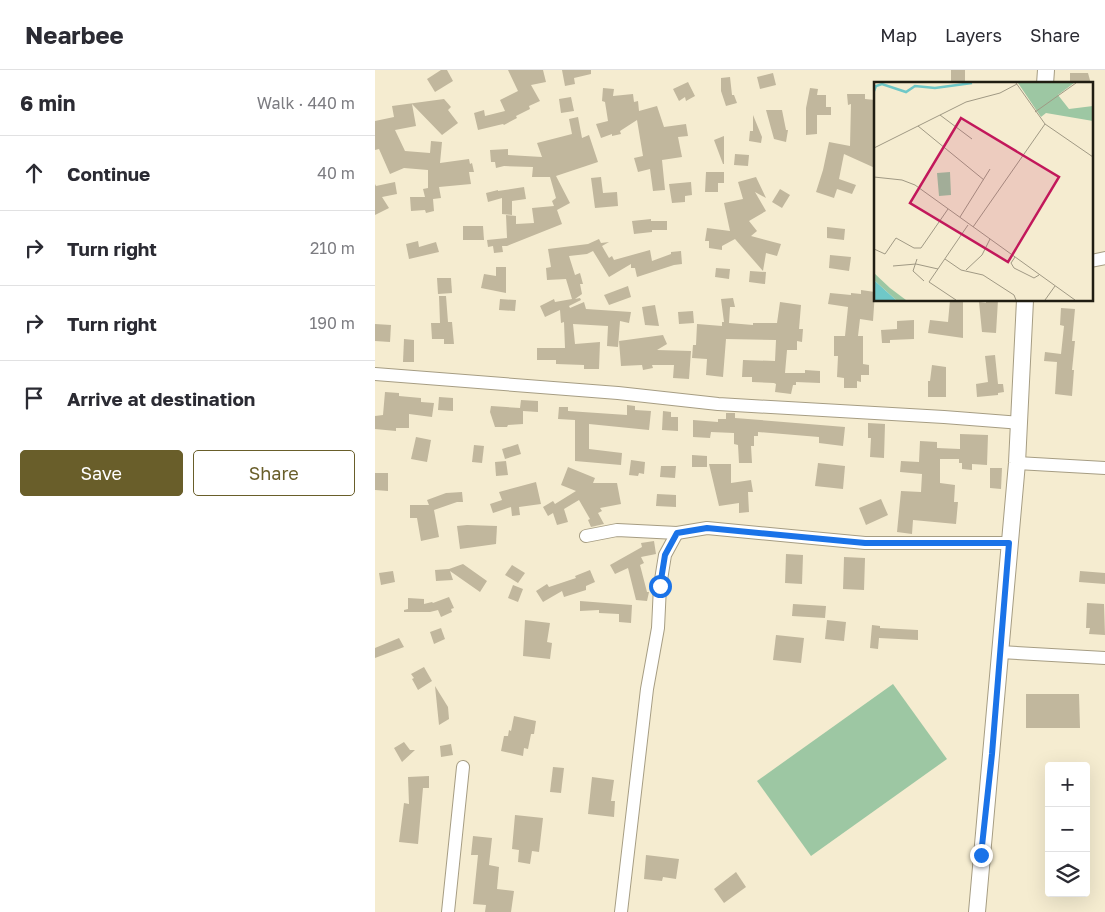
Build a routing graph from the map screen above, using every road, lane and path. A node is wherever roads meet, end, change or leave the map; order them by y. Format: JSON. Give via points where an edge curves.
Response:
{"nodes":[{"id":1,"x":1025,"y":301,"type":"edge"},
{"id":2,"x":375,"y":374,"type":"edge"},
{"id":3,"x":1020,"y":423,"type":"junction"},
{"id":4,"x":1017,"y":463,"type":"junction"},
{"id":5,"x":1105,"y":468,"type":"edge"},
{"id":6,"x":677,"y":533,"type":"junction"},
{"id":7,"x":586,"y":536,"type":"dead end"},
{"id":8,"x":1009,"y":543,"type":"junction"},
{"id":9,"x":1000,"y":652,"type":"junction"},
{"id":10,"x":1105,"y":658,"type":"edge"},
{"id":11,"x":463,"y":767,"type":"dead end"},
{"id":12,"x":448,"y":912,"type":"edge"},
{"id":13,"x":621,"y":912,"type":"edge"},
{"id":14,"x":977,"y":912,"type":"edge"}],
"edges":[{"from":1,"to":3,"type":"main road"},
{"from":2,"to":3,"type":"street","via":[[718,404]]},
{"from":3,"to":4,"type":"main road"},
{"from":4,"to":5,"type":"street"},
{"from":4,"to":8,"type":"main road"},
{"from":6,"to":7,"type":"street","via":[[617,530]]},
{"from":6,"to":8,"type":"street","via":[[707,528],[865,543]]},
{"from":6,"to":13,"type":"street","via":[[665,555],[660,586],[658,628],[647,689]]},
{"from":8,"to":9,"type":"main road"},
{"from":9,"to":10,"type":"street"},
{"from":9,"to":14,"type":"main road"},
{"from":11,"to":12,"type":"street"}]}
